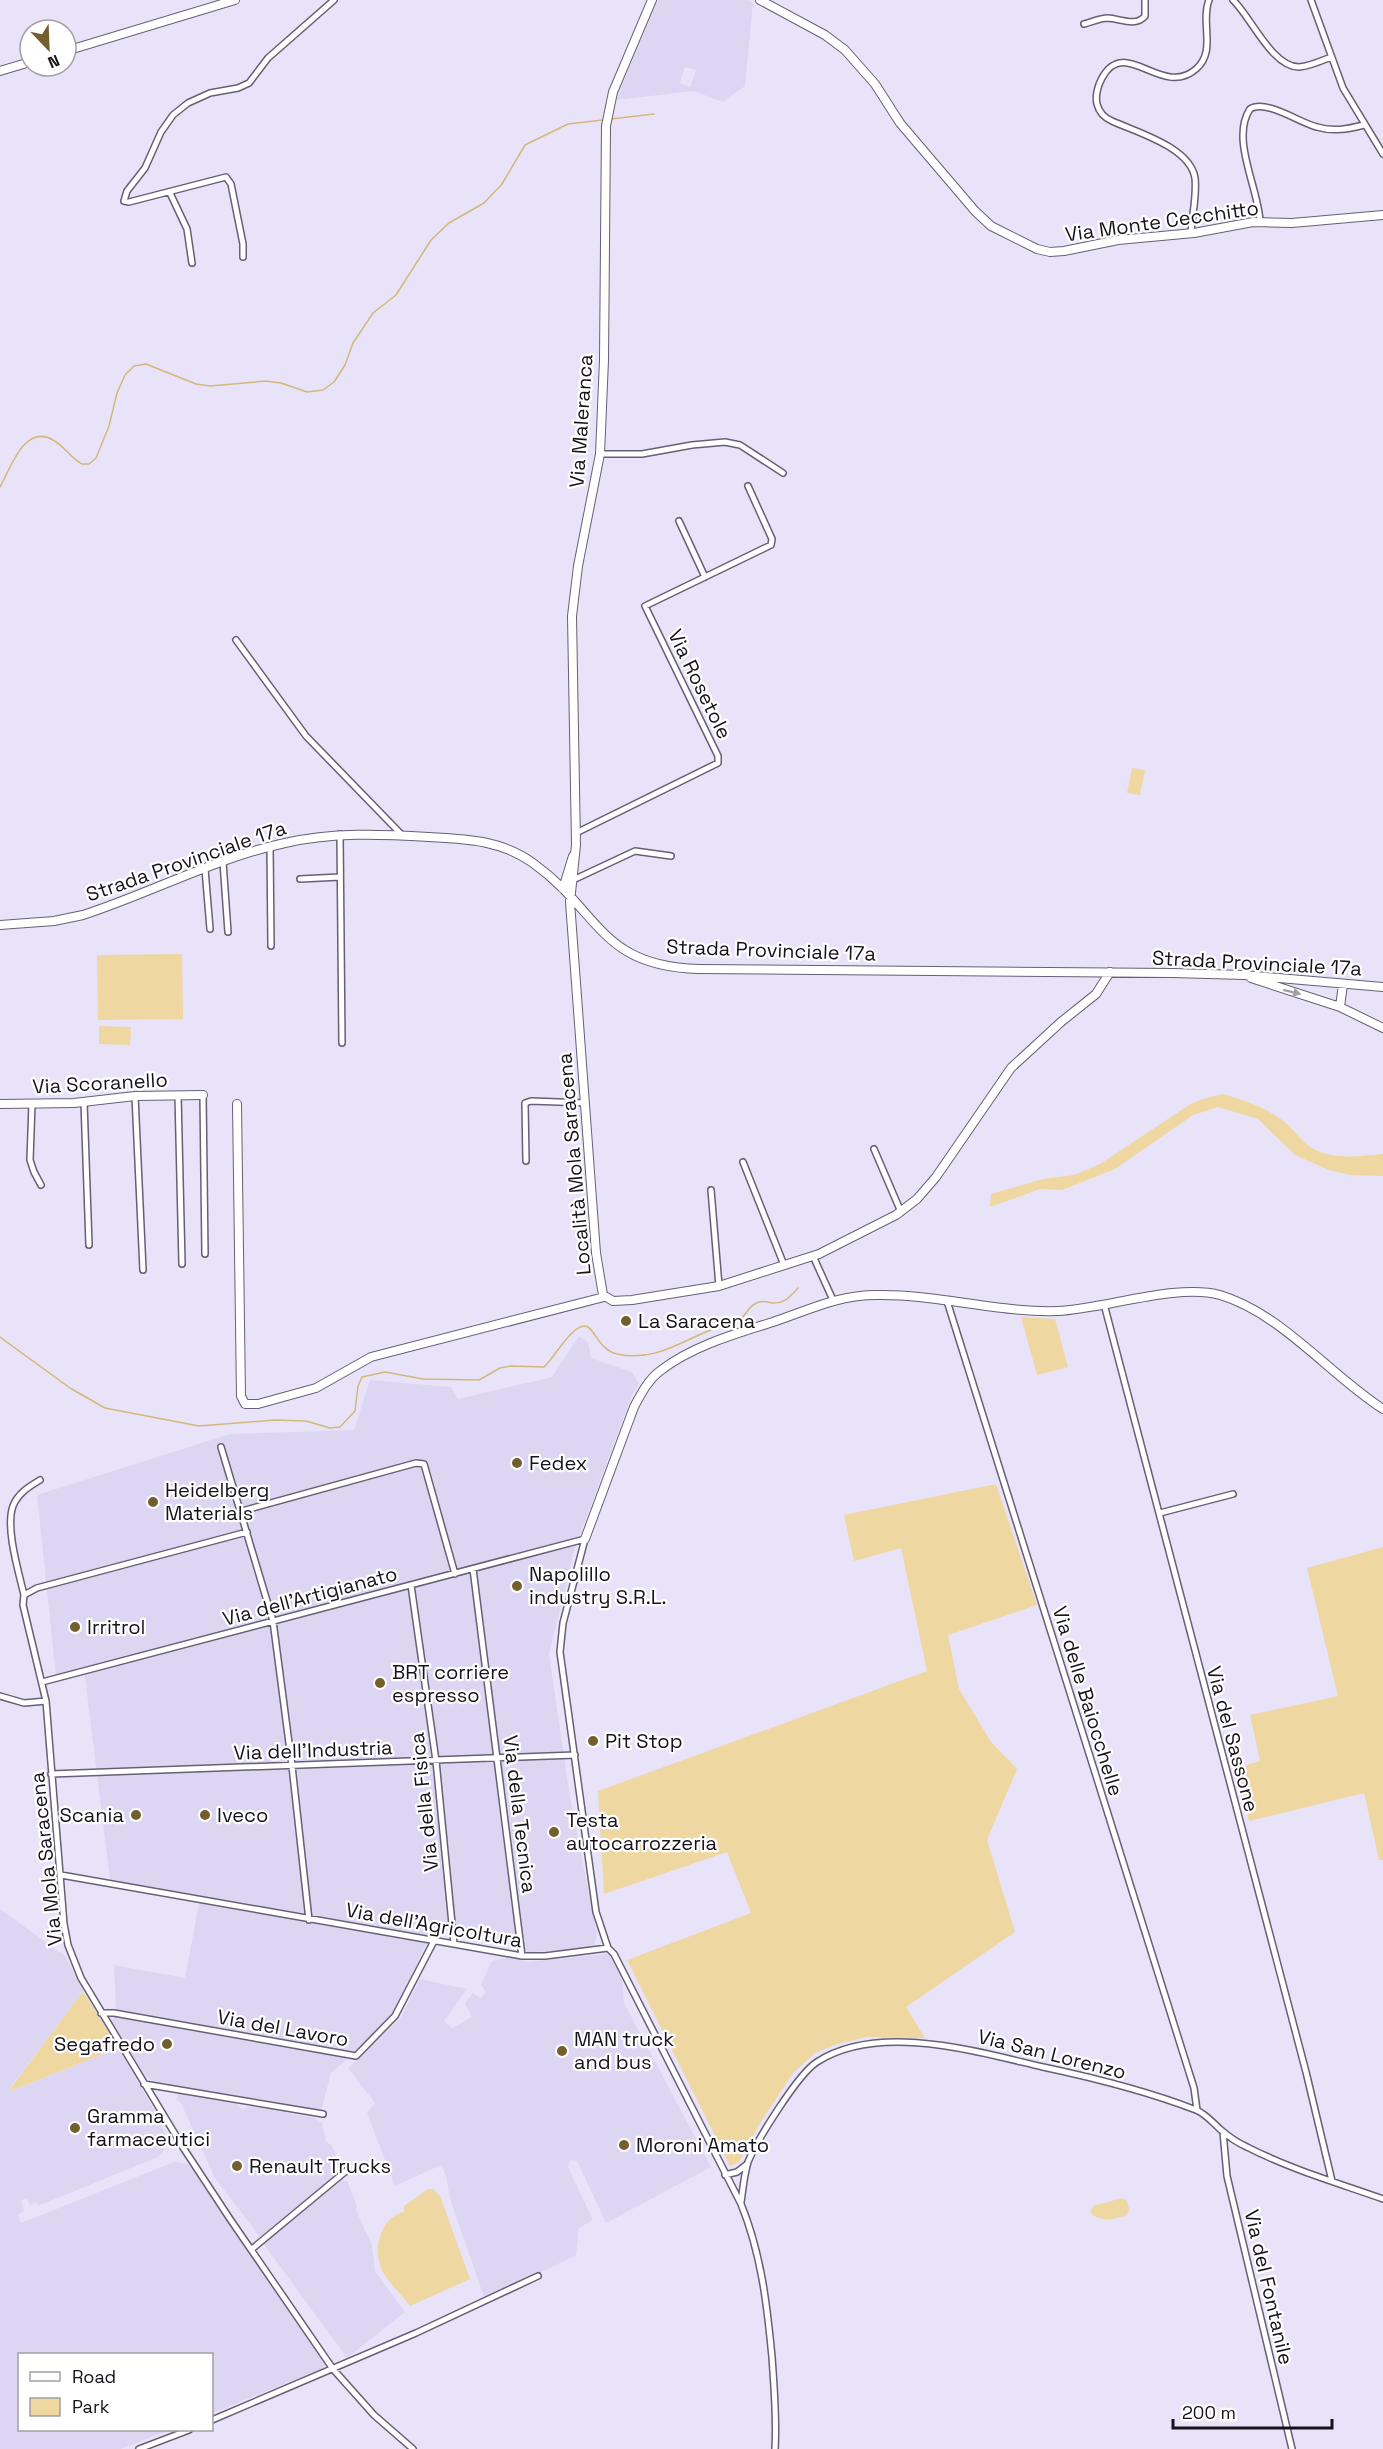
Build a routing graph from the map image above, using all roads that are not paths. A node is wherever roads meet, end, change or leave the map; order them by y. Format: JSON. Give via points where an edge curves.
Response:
{"nodes":[{"id":1,"x":235,"y":0,"type":"edge"},
{"id":2,"x":334,"y":0,"type":"edge"},
{"id":3,"x":651,"y":0,"type":"edge"},
{"id":4,"x":760,"y":0,"type":"edge"},
{"id":5,"x":1144,"y":0,"type":"edge"},
{"id":6,"x":1209,"y":0,"type":"edge"},
{"id":7,"x":1233,"y":0,"type":"edge"},
{"id":8,"x":1311,"y":0,"type":"edge"},
{"id":9,"x":1084,"y":24,"type":"dead end"},
{"id":10,"x":78,"y":47,"type":"edge"},
{"id":11,"x":1331,"y":57,"type":"junction"},
{"id":12,"x":18,"y":66,"type":"edge"},
{"id":13,"x":0,"y":71,"type":"edge"},
{"id":14,"x":1364,"y":125,"type":"junction"},
{"id":15,"x":1383,"y":154,"type":"edge"},
{"id":16,"x":170,"y":193,"type":"junction"},
{"id":17,"x":1383,"y":215,"type":"edge"},
{"id":18,"x":1260,"y":222,"type":"junction"},
{"id":19,"x":1191,"y":233,"type":"junction"},
{"id":20,"x":243,"y":257,"type":"dead end"},
{"id":21,"x":192,"y":263,"type":"dead end"},
{"id":22,"x":600,"y":454,"type":"junction"},
{"id":23,"x":783,"y":473,"type":"dead end"},
{"id":24,"x":748,"y":486,"type":"dead end"},
{"id":25,"x":679,"y":521,"type":"dead end"},
{"id":26,"x":705,"y":577,"type":"junction"},
{"id":27,"x":236,"y":640,"type":"dead end"},
{"id":28,"x":576,"y":833,"type":"junction"},
{"id":29,"x":340,"y":834,"type":"junction"},
{"id":30,"x":402,"y":835,"type":"junction"},
{"id":31,"x":270,"y":846,"type":"junction"},
{"id":32,"x":576,"y":852,"type":"junction"},
{"id":33,"x":671,"y":856,"type":"dead end"},
{"id":34,"x":223,"y":862,"type":"junction"},
{"id":35,"x":205,"y":869,"type":"junction"},
{"id":36,"x":340,"y":877,"type":"junction"},
{"id":37,"x":300,"y":879,"type":"dead end"},
{"id":38,"x":573,"y":880,"type":"junction"},
{"id":39,"x":563,"y":889,"type":"junction"},
{"id":40,"x":570,"y":897,"type":"junction"},
{"id":41,"x":0,"y":925,"type":"edge"},
{"id":42,"x":210,"y":929,"type":"dead end"},
{"id":43,"x":228,"y":932,"type":"dead end"},
{"id":44,"x":271,"y":946,"type":"dead end"},
{"id":45,"x":1110,"y":972,"type":"junction"},
{"id":46,"x":1244,"y":975,"type":"junction"},
{"id":47,"x":1343,"y":984,"type":"junction"},
{"id":48,"x":1383,"y":987,"type":"edge"},
{"id":49,"x":1340,"y":1007,"type":"junction"},
{"id":50,"x":1383,"y":1028,"type":"edge"},
{"id":51,"x":342,"y":1042,"type":"dead end"},
{"id":52,"x":178,"y":1095,"type":"junction"},
{"id":53,"x":202,"y":1095,"type":"joint"},
{"id":54,"x":135,"y":1096,"type":"junction"},
{"id":55,"x":84,"y":1102,"type":"junction"},
{"id":56,"x":585,"y":1103,"type":"junction"},
{"id":57,"x":0,"y":1104,"type":"edge"},
{"id":58,"x":32,"y":1104,"type":"junction"},
{"id":59,"x":237,"y":1104,"type":"dead end"},
{"id":60,"x":874,"y":1149,"type":"dead end"},
{"id":61,"x":526,"y":1161,"type":"dead end"},
{"id":62,"x":743,"y":1162,"type":"dead end"},
{"id":63,"x":42,"y":1185,"type":"dead end"},
{"id":64,"x":711,"y":1190,"type":"dead end"},
{"id":65,"x":901,"y":1212,"type":"junction"},
{"id":66,"x":89,"y":1245,"type":"dead end"},
{"id":67,"x":205,"y":1254,"type":"dead end"},
{"id":68,"x":813,"y":1256,"type":"junction"},
{"id":69,"x":182,"y":1264,"type":"dead end"},
{"id":70,"x":784,"y":1265,"type":"junction"},
{"id":71,"x":143,"y":1270,"type":"dead end"},
{"id":72,"x":719,"y":1286,"type":"junction"},
{"id":73,"x":604,"y":1297,"type":"junction"},
{"id":74,"x":832,"y":1300,"type":"junction"},
{"id":75,"x":947,"y":1301,"type":"junction"},
{"id":76,"x":1104,"y":1304,"type":"junction"},
{"id":77,"x":1383,"y":1409,"type":"edge"},
{"id":78,"x":221,"y":1447,"type":"dead end"},
{"id":79,"x":40,"y":1480,"type":"dead end"},
{"id":80,"x":1233,"y":1494,"type":"dead end"},
{"id":81,"x":242,"y":1511,"type":"junction"},
{"id":82,"x":1160,"y":1514,"type":"junction"},
{"id":83,"x":247,"y":1532,"type":"junction"},
{"id":84,"x":585,"y":1539,"type":"junction"},
{"id":85,"x":473,"y":1569,"type":"junction"},
{"id":86,"x":455,"y":1574,"type":"junction"},
{"id":87,"x":411,"y":1585,"type":"junction"},
{"id":88,"x":24,"y":1595,"type":"junction"},
{"id":89,"x":273,"y":1621,"type":"junction"},
{"id":90,"x":42,"y":1682,"type":"junction"},
{"id":91,"x":0,"y":1696,"type":"edge"},
{"id":92,"x":46,"y":1701,"type":"junction"},
{"id":93,"x":575,"y":1755,"type":"junction"},
{"id":94,"x":498,"y":1757,"type":"junction"},
{"id":95,"x":436,"y":1761,"type":"junction"},
{"id":96,"x":292,"y":1766,"type":"junction"},
{"id":97,"x":51,"y":1774,"type":"junction"},
{"id":98,"x":61,"y":1875,"type":"junction"},
{"id":99,"x":309,"y":1920,"type":"junction"},
{"id":100,"x":434,"y":1941,"type":"junction"},
{"id":101,"x":454,"y":1944,"type":"junction"},
{"id":102,"x":608,"y":1948,"type":"junction"},
{"id":103,"x":522,"y":1956,"type":"junction"},
{"id":104,"x":101,"y":2013,"type":"junction"},
{"id":105,"x":144,"y":2084,"type":"junction"},
{"id":106,"x":1197,"y":2110,"type":"junction"},
{"id":107,"x":324,"y":2114,"type":"dead end"},
{"id":108,"x":1223,"y":2132,"type":"junction"},
{"id":109,"x":748,"y":2164,"type":"junction"},
{"id":110,"x":346,"y":2171,"type":"dead end"},
{"id":111,"x":725,"y":2175,"type":"junction"},
{"id":112,"x":1332,"y":2181,"type":"junction"},
{"id":113,"x":1383,"y":2199,"type":"edge"},
{"id":114,"x":741,"y":2204,"type":"junction"},
{"id":115,"x":252,"y":2249,"type":"junction"},
{"id":116,"x":538,"y":2276,"type":"dead end"},
{"id":117,"x":333,"y":2369,"type":"junction"},
{"id":118,"x":213,"y":2420,"type":"edge"},
{"id":119,"x":186,"y":2431,"type":"edge"},
{"id":120,"x":139,"y":2449,"type":"edge"},
{"id":121,"x":413,"y":2449,"type":"edge"},
{"id":122,"x":775,"y":2449,"type":"edge"},
{"id":123,"x":1292,"y":2449,"type":"edge"}],
"edges":[{"from":1,"to":10,"type":"street"},
{"from":2,"to":16,"type":"street","via":[[268,58],[249,83],[210,93],[173,116],[124,201]]},
{"from":3,"to":22,"type":"street","name":"Via Maleranca","via":[[613,92],[606,126]]},
{"from":4,"to":19,"type":"street","name":"Via Monte Cecchitto","via":[[845,50],[875,84],[900,123],[975,211],[1013,238],[1055,252],[1118,240]]},
{"from":5,"to":9,"type":"street","via":[[1145,16],[1140,21],[1106,18]]},
{"from":6,"to":19,"type":"street","via":[[1207,52],[1195,70],[1169,79],[1135,63],[1118,64],[1103,76],[1097,97],[1099,109],[1107,119],[1163,144],[1190,165],[1196,187]]},
{"from":7,"to":11,"type":"street","via":[[1273,52],[1288,65],[1304,66]]},
{"from":8,"to":11,"type":"street"},
{"from":11,"to":14,"type":"street"},
{"from":12,"to":13,"type":"street"},
{"from":14,"to":15,"type":"street"},
{"from":14,"to":18,"type":"street","via":[[1322,129],[1262,105],[1252,108],[1245,120],[1243,143]]},
{"from":16,"to":20,"type":"street","via":[[226,177],[231,184]]},
{"from":16,"to":21,"type":"street","via":[[188,229]]},
{"from":17,"to":18,"type":"street","name":"Via Monte Cecchitto"},
{"from":18,"to":19,"type":"street","name":"Via Monte Cecchitto"},
{"from":22,"to":23,"type":"street","via":[[642,454],[726,442],[740,445]]},
{"from":22,"to":28,"type":"street","name":"Via Maleranca","via":[[572,616]]},
{"from":24,"to":26,"type":"street","via":[[772,543]]},
{"from":25,"to":26,"type":"street"},
{"from":26,"to":28,"type":"street","name":"Via Rosetole","via":[[645,606],[718,761]]},
{"from":27,"to":30,"type":"street","via":[[306,736]]},
{"from":28,"to":32,"type":"street","name":"Via Maleranca"},
{"from":29,"to":30,"type":"street","name":"Strada Provinciale 17a"},
{"from":29,"to":31,"type":"street","name":"Strada Provinciale 17a"},
{"from":29,"to":36,"type":"street"},
{"from":30,"to":39,"type":"street","name":"Strada Provinciale 17a","via":[[500,844],[534,863]]},
{"from":31,"to":34,"type":"street","name":"Strada Provinciale 17a"},
{"from":31,"to":44,"type":"street"},
{"from":32,"to":38,"type":"street","name":"Via Maleranca"},
{"from":32,"to":39,"type":"street"},
{"from":33,"to":38,"type":"street","via":[[635,851]]},
{"from":34,"to":35,"type":"street","name":"Strada Provinciale 17a"},
{"from":34,"to":43,"type":"street"},
{"from":35,"to":41,"type":"street","name":"Strada Provinciale 17a","via":[[79,916]]},
{"from":35,"to":42,"type":"street"},
{"from":36,"to":37,"type":"street"},
{"from":36,"to":51,"type":"street"},
{"from":38,"to":40,"type":"street","name":"Località Mola Saracena"},
{"from":39,"to":40,"type":"street","name":"Strada Provinciale 17a"},
{"from":40,"to":45,"type":"street","name":"Strada Provinciale 17a","via":[[622,950],[665,966]]},
{"from":40,"to":56,"type":"street","name":"Località Mola Saracena"},
{"from":45,"to":46,"type":"street","name":"Strada Provinciale 17a"},
{"from":45,"to":65,"type":"street","name":"Località Mola Saracena","via":[[1096,994],[1009,1070],[936,1178]]},
{"from":46,"to":47,"type":"street","name":"Strada Provinciale 17a"},
{"from":46,"to":49,"type":"street","one_way":true},
{"from":47,"to":48,"type":"street","name":"Strada Provinciale 17a"},
{"from":47,"to":49,"type":"street"},
{"from":49,"to":50,"type":"street"},
{"from":52,"to":53,"type":"street","name":"Via Scoranello"},
{"from":52,"to":54,"type":"street","name":"Via Scoranello"},
{"from":52,"to":69,"type":"street"},
{"from":53,"to":67,"type":"street"},
{"from":54,"to":55,"type":"street","name":"Via Scoranello"},
{"from":54,"to":71,"type":"street"},
{"from":55,"to":58,"type":"street","name":"Via Scoranello"},
{"from":55,"to":66,"type":"street"},
{"from":56,"to":61,"type":"street","via":[[525,1103]]},
{"from":56,"to":73,"type":"street","name":"Località Mola Saracena","via":[[596,1253]]},
{"from":57,"to":58,"type":"street","name":"Via Scoranello"},
{"from":58,"to":63,"type":"street","via":[[30,1160]]},
{"from":59,"to":73,"type":"street","via":[[241,1396],[245,1404],[312,1390],[374,1356]]},
{"from":60,"to":65,"type":"street"},
{"from":62,"to":70,"type":"street"},
{"from":64,"to":72,"type":"street"},
{"from":65,"to":68,"type":"street","name":"Località Mola Saracena"},
{"from":68,"to":70,"type":"street","name":"Località Mola Saracena"},
{"from":68,"to":74,"type":"street"},
{"from":70,"to":72,"type":"street","name":"Località Mola Saracena"},
{"from":72,"to":73,"type":"street","name":"Località Mola Saracena","via":[[637,1300]]},
{"from":74,"to":75,"type":"street","via":[[886,1295]]},
{"from":74,"to":84,"type":"street","via":[[718,1340],[655,1375],[634,1407]]},
{"from":75,"to":76,"type":"street","via":[[1036,1311]]},
{"from":75,"to":106,"type":"street","name":"Via delle Baiocchelle","via":[[1191,2078]]},
{"from":76,"to":77,"type":"street","via":[[1191,1293],[1212,1293],[1232,1299],[1270,1320]]},
{"from":76,"to":82,"type":"street","name":"Via del Sassone"},
{"from":78,"to":81,"type":"street"},
{"from":79,"to":88,"type":"street","name":"Via Mola Saracena","via":[[24,1490],[13,1506],[11,1535]]},
{"from":80,"to":82,"type":"street"},
{"from":81,"to":83,"type":"street"},
{"from":81,"to":86,"type":"street","via":[[424,1464]]},
{"from":82,"to":112,"type":"street","name":"Via del Sassone"},
{"from":83,"to":88,"type":"street","via":[[37,1588]]},
{"from":83,"to":89,"type":"street"},
{"from":84,"to":85,"type":"street","name":"Via dell'Artigianato"},
{"from":84,"to":93,"type":"street","via":[[560,1643]]},
{"from":85,"to":86,"type":"street","name":"Via dell'Artigianato"},
{"from":85,"to":94,"type":"street","name":"Via della Tecnica"},
{"from":86,"to":87,"type":"street","name":"Via dell'Artigianato"},
{"from":87,"to":89,"type":"street","name":"Via dell'Artigianato"},
{"from":87,"to":95,"type":"street","name":"Via della Fisica"},
{"from":88,"to":90,"type":"street","name":"Via Mola Saracena","via":[[23,1605]]},
{"from":89,"to":90,"type":"street","name":"Via dell'Artigianato"},
{"from":89,"to":96,"type":"street"},
{"from":90,"to":92,"type":"street","name":"Via Mola Saracena"},
{"from":91,"to":92,"type":"street","via":[[24,1702]]},
{"from":92,"to":97,"type":"street","name":"Via Mola Saracena"},
{"from":93,"to":94,"type":"street","name":"Via dell'Industria"},
{"from":93,"to":102,"type":"street","via":[[596,1912]]},
{"from":94,"to":95,"type":"street","name":"Via dell'Industria"},
{"from":94,"to":103,"type":"street","name":"Via della Tecnica"},
{"from":95,"to":96,"type":"street","name":"Via dell'Industria"},
{"from":95,"to":101,"type":"street","name":"Via della Fisica"},
{"from":96,"to":97,"type":"street","name":"Via dell'Industria"},
{"from":96,"to":99,"type":"street"},
{"from":97,"to":98,"type":"street","name":"Via Mola Saracena"},
{"from":98,"to":99,"type":"street","name":"Via dell'Agricoltura"},
{"from":98,"to":104,"type":"street","name":"Via Mola Saracena","via":[[68,1945]]},
{"from":99,"to":100,"type":"street","name":"Via dell'Agricoltura"},
{"from":100,"to":101,"type":"street","name":"Via dell'Agricoltura"},
{"from":100,"to":104,"type":"street","name":"Via del Lavoro","via":[[395,2016],[356,2056]]},
{"from":101,"to":103,"type":"street","name":"Via dell'Agricoltura"},
{"from":102,"to":103,"type":"street","name":"Via dell'Agricoltura"},
{"from":102,"to":111,"type":"street"},
{"from":104,"to":105,"type":"street","name":"Via Mola Saracena"},
{"from":105,"to":107,"type":"street"},
{"from":105,"to":115,"type":"street","name":"Via Mola Saracena"},
{"from":106,"to":108,"type":"street","name":"Via San Lorenzo"},
{"from":106,"to":109,"type":"street","name":"Via San Lorenzo","via":[[1089,2077],[969,2049],[871,2044],[827,2057],[808,2069],[786,2098]]},
{"from":108,"to":112,"type":"street","name":"Via San Lorenzo","via":[[1253,2150]]},
{"from":108,"to":123,"type":"street","name":"Via del Fontanile","via":[[1227,2176]]},
{"from":109,"to":111,"type":"street"},
{"from":109,"to":114,"type":"street"},
{"from":110,"to":115,"type":"street"},
{"from":111,"to":114,"type":"street"},
{"from":112,"to":113,"type":"street","name":"Via San Lorenzo"},
{"from":114,"to":122,"type":"street","via":[[755,2243],[765,2297],[774,2388]]},
{"from":115,"to":117,"type":"street","name":"Via Mola Saracena"},
{"from":116,"to":117,"type":"street"},
{"from":117,"to":118,"type":"street"},
{"from":117,"to":121,"type":"street","name":"Via Mola Saracena","via":[[374,2415]]},
{"from":119,"to":120,"type":"street"}]}
